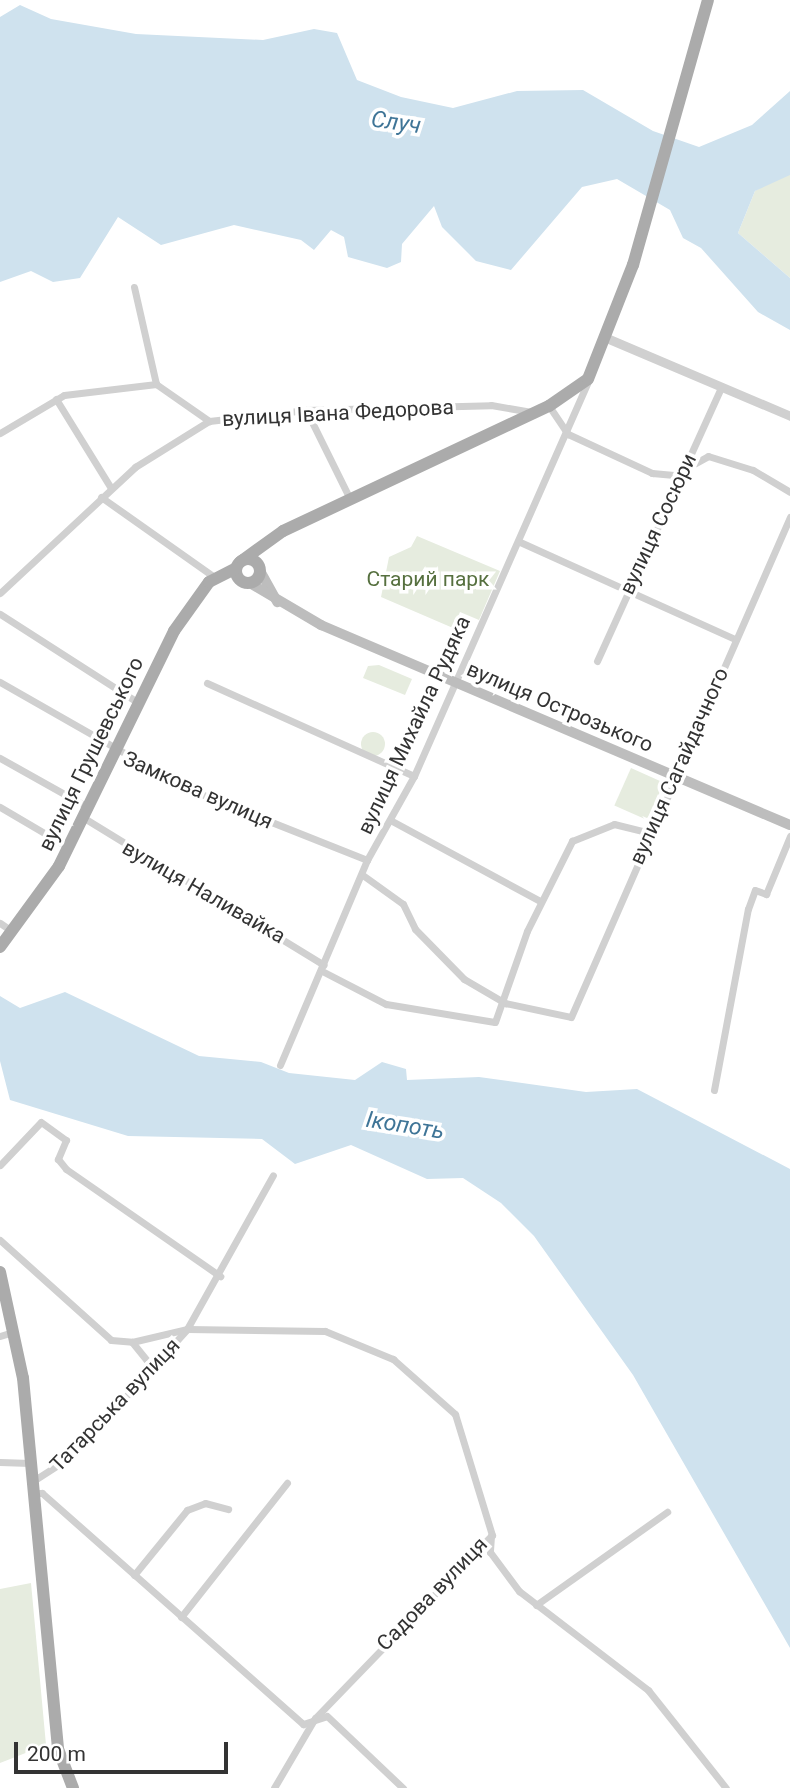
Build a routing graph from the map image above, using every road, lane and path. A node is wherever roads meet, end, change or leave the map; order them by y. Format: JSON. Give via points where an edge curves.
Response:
{"nodes":[{"id":1,"x":708,"y":0,"type":"edge"},
{"id":2,"x":134,"y":287,"type":"dead end"},
{"id":3,"x":609,"y":339,"type":"junction"},
{"id":4,"x":588,"y":380,"type":"junction"},
{"id":5,"x":156,"y":383,"type":"junction"},
{"id":6,"x":721,"y":388,"type":"junction"},
{"id":7,"x":56,"y":398,"type":"junction"},
{"id":8,"x":549,"y":406,"type":"junction"},
{"id":9,"x":306,"y":410,"type":"junction"},
{"id":10,"x":531,"y":412,"type":"junction"},
{"id":11,"x":790,"y":416,"type":"edge"},
{"id":12,"x":209,"y":421,"type":"junction"},
{"id":13,"x":0,"y":433,"type":"edge"},
{"id":14,"x":568,"y":434,"type":"junction"},
{"id":15,"x":681,"y":469,"type":"junction"},
{"id":16,"x":111,"y":488,"type":"junction"},
{"id":17,"x":790,"y":492,"type":"edge"},
{"id":18,"x":101,"y":497,"type":"junction"},
{"id":19,"x":350,"y":499,"type":"junction"},
{"id":20,"x":790,"y":517,"type":"edge"},
{"id":21,"x":283,"y":531,"type":"junction"},
{"id":22,"x":520,"y":542,"type":"junction"},
{"id":23,"x":238,"y":565,"type":"junction"},
{"id":24,"x":259,"y":569,"type":"junction"},
{"id":25,"x":216,"y":578,"type":"junction"},
{"id":26,"x":246,"y":582,"type":"junction"},
{"id":27,"x":628,"y":589,"type":"junction"},
{"id":28,"x":0,"y":593,"type":"edge"},
{"id":29,"x":278,"y":604,"type":"junction"},
{"id":30,"x":0,"y":614,"type":"edge"},
{"id":31,"x":735,"y":639,"type":"junction"},
{"id":32,"x":597,"y":661,"type":"dead end"},
{"id":33,"x":0,"y":682,"type":"edge"},
{"id":34,"x":207,"y":683,"type":"dead end"},
{"id":35,"x":457,"y":683,"type":"junction"},
{"id":36,"x":137,"y":702,"type":"junction"},
{"id":37,"x":116,"y":752,"type":"junction"},
{"id":38,"x":0,"y":758,"type":"edge"},
{"id":39,"x":414,"y":776,"type":"junction"},
{"id":40,"x":676,"y":778,"type":"junction"},
{"id":41,"x":0,"y":807,"type":"edge"},
{"id":42,"x":87,"y":814,"type":"junction"},
{"id":43,"x":392,"y":821,"type":"junction"},
{"id":44,"x":790,"y":825,"type":"edge"},
{"id":45,"x":651,"y":833,"type":"junction"},
{"id":46,"x":790,"y":835,"type":"edge"},
{"id":47,"x":68,"y":847,"type":"junction"},
{"id":48,"x":367,"y":860,"type":"junction"},
{"id":49,"x":365,"y":876,"type":"junction"},
{"id":50,"x":540,"y":901,"type":"junction"},
{"id":51,"x":0,"y":923,"type":"edge"},
{"id":52,"x":13,"y":931,"type":"junction"},
{"id":53,"x":0,"y":947,"type":"edge"},
{"id":54,"x":323,"y":968,"type":"junction"},
{"id":55,"x":505,"y":1003,"type":"junction"},
{"id":56,"x":281,"y":1065,"type":"dead end"},
{"id":57,"x":714,"y":1090,"type":"dead end"},
{"id":58,"x":0,"y":1165,"type":"edge"},
{"id":59,"x":273,"y":1175,"type":"dead end"},
{"id":60,"x":0,"y":1240,"type":"edge"},
{"id":61,"x":0,"y":1272,"type":"edge"},
{"id":62,"x":220,"y":1276,"type":"junction"},
{"id":63,"x":187,"y":1329,"type":"junction"},
{"id":64,"x":13,"y":1332,"type":"junction"},
{"id":65,"x":0,"y":1336,"type":"edge"},
{"id":66,"x":132,"y":1342,"type":"junction"},
{"id":67,"x":154,"y":1369,"type":"junction"},
{"id":68,"x":0,"y":1462,"type":"edge"},
{"id":69,"x":30,"y":1463,"type":"junction"},
{"id":70,"x":287,"y":1483,"type":"dead end"},
{"id":71,"x":34,"y":1487,"type":"junction"},
{"id":72,"x":228,"y":1509,"type":"dead end"},
{"id":73,"x":667,"y":1512,"type":"dead end"},
{"id":74,"x":492,"y":1535,"type":"junction"},
{"id":75,"x":134,"y":1575,"type":"junction"},
{"id":76,"x":536,"y":1605,"type":"junction"},
{"id":77,"x":181,"y":1617,"type":"junction"},
{"id":78,"x":316,"y":1720,"type":"junction"},
{"id":79,"x":73,"y":1788,"type":"edge"},
{"id":80,"x":274,"y":1788,"type":"edge"},
{"id":81,"x":403,"y":1788,"type":"edge"},
{"id":82,"x":726,"y":1788,"type":"edge"}],
"edges":[{"from":1,"to":3,"type":"main road","name":"вулиця Михайла Рудяка"},
{"from":2,"to":5,"type":"street"},
{"from":3,"to":4,"type":"main road","name":"вулиця Михайла Рудяка"},
{"from":3,"to":6,"type":"street"},
{"from":4,"to":8,"type":"main road","name":"вулиця Грушевського"},
{"from":4,"to":14,"type":"street","name":"вулиця Михайла Рудяка"},
{"from":5,"to":7,"type":"street"},
{"from":5,"to":12,"type":"street","name":"вулиця Івана Федорова"},
{"from":6,"to":11,"type":"street"},
{"from":6,"to":15,"type":"street","name":"вулиця Сосюри"},
{"from":7,"to":13,"type":"street"},
{"from":7,"to":16,"type":"street"},
{"from":8,"to":10,"type":"main road","name":"вулиця Грушевського"},
{"from":8,"to":14,"type":"street"},
{"from":9,"to":10,"type":"street","name":"вулиця Івана Федорова","via":[[491,405]]},
{"from":9,"to":12,"type":"street","name":"вулиця Івана Федорова"},
{"from":9,"to":19,"type":"street"},
{"from":10,"to":19,"type":"main road","name":"вулиця Грушевського"},
{"from":12,"to":16,"type":"street","via":[[166,444]]},
{"from":14,"to":15,"type":"street","via":[[652,473]]},
{"from":14,"to":22,"type":"street","name":"вулиця Михайла Рудяка"},
{"from":15,"to":17,"type":"street","via":[[698,457],[728,459]]},
{"from":15,"to":27,"type":"street","name":"вулиця Сосюри"},
{"from":16,"to":18,"type":"street"},
{"from":18,"to":25,"type":"street"},
{"from":18,"to":28,"type":"street"},
{"from":19,"to":21,"type":"main road","name":"вулиця Грушевського"},
{"from":20,"to":31,"type":"street","name":"вулиця Сагайдачного"},
{"from":21,"to":23,"type":"main road","name":"вулиця Грушевського"},
{"from":21,"to":24,"type":"main road"},
{"from":22,"to":27,"type":"street"},
{"from":22,"to":35,"type":"street","name":"вулиця Михайла Рудяка"},
{"from":23,"to":24,"type":"main road","via":[[253,561]]},
{"from":23,"to":25,"type":"main road","name":"вулиця Грушевського"},
{"from":23,"to":26,"type":"main road"},
{"from":24,"to":26,"type":"main road"},
{"from":24,"to":29,"type":"main road"},
{"from":25,"to":26,"type":"main road"},
{"from":25,"to":36,"type":"main road","name":"вулиця Грушевського","via":[[174,631]]},
{"from":26,"to":29,"type":"main road","name":"вулиця Острозького"},
{"from":27,"to":31,"type":"street"},
{"from":27,"to":32,"type":"street","name":"вулиця Сосюри"},
{"from":29,"to":35,"type":"main road","name":"вулиця Острозького"},
{"from":30,"to":36,"type":"street"},
{"from":31,"to":40,"type":"street","name":"вулиця Сагайдачного"},
{"from":33,"to":37,"type":"street","name":"Замкова вулиця"},
{"from":34,"to":39,"type":"street"},
{"from":35,"to":39,"type":"street","name":"вулиця Михайла Рудяка"},
{"from":35,"to":40,"type":"main road","name":"вулиця Острозького"},
{"from":36,"to":37,"type":"main road","name":"вулиця Грушевського"},
{"from":37,"to":42,"type":"main road","name":"вулиця Грушевського"},
{"from":37,"to":48,"type":"street","name":"Замкова вулиця"},
{"from":38,"to":42,"type":"street","name":"вулиця Наливайка"},
{"from":39,"to":43,"type":"street","name":"вулиця Михайла Рудяка"},
{"from":40,"to":44,"type":"main road","name":"вулиця Острозького"},
{"from":40,"to":45,"type":"street","name":"вулиця Сагайдачного"},
{"from":41,"to":47,"type":"street"},
{"from":42,"to":47,"type":"main road","name":"вулиця Грушевського"},
{"from":42,"to":54,"type":"street","name":"вулиця Наливайка"},
{"from":43,"to":48,"type":"street","name":"вулиця Михайла Рудяка"},
{"from":43,"to":50,"type":"street"},
{"from":45,"to":50,"type":"street","via":[[614,824],[572,841]]},
{"from":45,"to":55,"type":"street","name":"вулиця Сагайдачного","via":[[571,1017]]},
{"from":46,"to":57,"type":"street","via":[[766,894],[755,890],[748,909]]},
{"from":47,"to":52,"type":"main road","name":"вулиця Грушевського"},
{"from":48,"to":49,"type":"street","name":"вулиця Михайла Рудяка"},
{"from":49,"to":54,"type":"street","name":"вулиця Михайла Рудяка"},
{"from":49,"to":55,"type":"street","via":[[403,904],[415,929],[464,979]]},
{"from":50,"to":55,"type":"street"},
{"from":51,"to":52,"type":"street"},
{"from":52,"to":53,"type":"main road","name":"вулиця Грушевського"},
{"from":54,"to":55,"type":"street","name":"вулиця Наливайка","via":[[386,1004],[469,1022],[495,1022]]},
{"from":54,"to":56,"type":"street","name":"вулиця Михайла Рудяка"},
{"from":58,"to":62,"type":"street","via":[[41,1122],[66,1139],[58,1159],[65,1170]]},
{"from":59,"to":62,"type":"street","name":"Татарська вулиця"},
{"from":60,"to":66,"type":"street","via":[[111,1340]]},
{"from":61,"to":64,"type":"main road"},
{"from":62,"to":63,"type":"street","name":"Татарська вулиця"},
{"from":63,"to":66,"type":"street","name":"Садова вулиця"},
{"from":63,"to":67,"type":"street","name":"Татарська вулиця"},
{"from":63,"to":74,"type":"street","name":"Садова вулиця","via":[[325,1331],[393,1359],[454,1414]]},
{"from":64,"to":65,"type":"street"},
{"from":64,"to":69,"type":"main road"},
{"from":66,"to":67,"type":"street"},
{"from":67,"to":71,"type":"street","name":"Татарська вулиця","via":[[72,1456]]},
{"from":68,"to":69,"type":"street"},
{"from":69,"to":71,"type":"main road"},
{"from":70,"to":77,"type":"street"},
{"from":71,"to":75,"type":"street"},
{"from":71,"to":79,"type":"main road","via":[[58,1749]]},
{"from":72,"to":75,"type":"street","via":[[205,1503],[187,1510]]},
{"from":73,"to":76,"type":"street"},
{"from":74,"to":76,"type":"street","via":[[490,1552]]},
{"from":74,"to":78,"type":"street","name":"Садова вулиця"},
{"from":75,"to":77,"type":"street"},
{"from":76,"to":82,"type":"street","via":[[648,1690]]},
{"from":77,"to":78,"type":"street","via":[[303,1724]]},
{"from":78,"to":80,"type":"street","name":"Садова вулиця"},
{"from":78,"to":81,"type":"street","via":[[327,1716]]}]}
